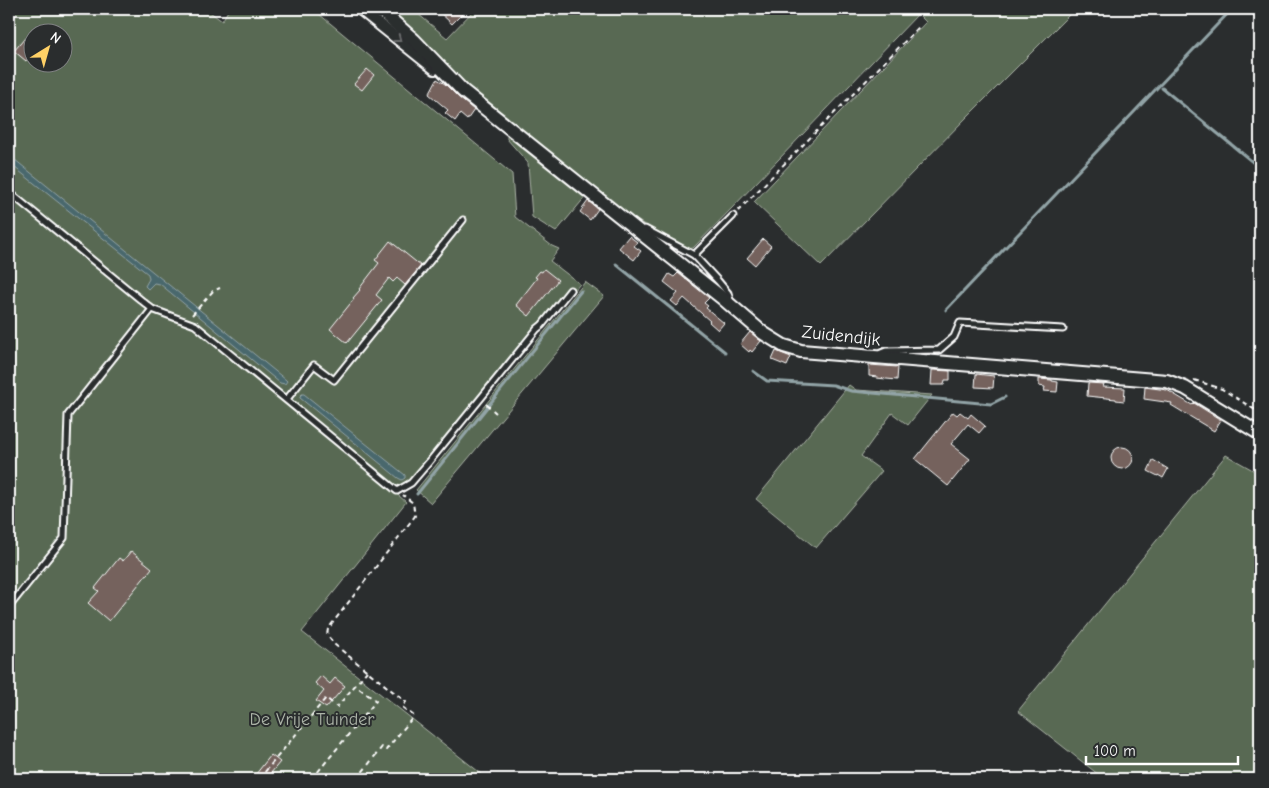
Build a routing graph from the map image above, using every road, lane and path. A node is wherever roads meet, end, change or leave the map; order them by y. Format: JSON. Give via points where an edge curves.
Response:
{"nodes":[{"id":1,"x":360,"y":9,"type":"edge"},
{"id":2,"x":379,"y":9,"type":"edge"},
{"id":3,"x":921,"y":25,"type":"dead end"},
{"id":4,"x":463,"y":91,"type":"junction"},
{"id":5,"x":9,"y":192,"type":"edge"},
{"id":6,"x":733,"y":216,"type":"joint"},
{"id":7,"x":622,"y":218,"type":"junction"},
{"id":8,"x":463,"y":220,"type":"dead end"},
{"id":9,"x":694,"y":255,"type":"junction"},
{"id":10,"x":220,"y":288,"type":"dead end"},
{"id":11,"x":570,"y":290,"type":"dead end"},
{"id":12,"x":732,"y":307,"type":"junction"},
{"id":13,"x":152,"y":309,"type":"junction"},
{"id":14,"x":192,"y":315,"type":"dead end"},
{"id":15,"x":1063,"y":329,"type":"dead end"},
{"id":16,"x":866,"y":356,"type":"junction"},
{"id":17,"x":286,"y":399,"type":"junction"},
{"id":18,"x":480,"y":400,"type":"junction"},
{"id":19,"x":496,"y":413,"type":"dead end"},
{"id":20,"x":1260,"y":434,"type":"edge"},
{"id":21,"x":397,"y":491,"type":"junction"},
{"id":22,"x":9,"y":607,"type":"edge"},
{"id":23,"x":367,"y":671,"type":"junction"},
{"id":24,"x":355,"y":685,"type":"junction"},
{"id":25,"x":260,"y":779,"type":"edge"},
{"id":26,"x":312,"y":779,"type":"edge"},
{"id":27,"x":357,"y":779,"type":"edge"}],
"edges":[{"from":1,"to":4,"type":"street","name":"Zuidendijk","one_way":true},
{"from":2,"to":4,"type":"street","name":"Zuidendijk"},
{"from":3,"to":6,"type":"path"},
{"from":4,"to":7,"type":"street","name":"Zuidendijk"},
{"from":5,"to":13,"type":"lane"},
{"from":6,"to":9,"type":"lane"},
{"from":7,"to":9,"type":"lane"},
{"from":7,"to":12,"type":"street","name":"Zuidendijk"},
{"from":8,"to":17,"type":"lane","via":[[334,380],[314,365]]},
{"from":9,"to":12,"type":"lane","via":[[728,294]]},
{"from":10,"to":14,"type":"path","via":[[213,291]]},
{"from":11,"to":18,"type":"lane"},
{"from":12,"to":16,"type":"street","name":"Zuidendijk","via":[[784,346]]},
{"from":13,"to":17,"type":"lane","via":[[195,325]]},
{"from":13,"to":22,"type":"lane","via":[[68,415],[64,538]]},
{"from":15,"to":16,"type":"lane","via":[[960,323],[954,337],[939,350]]},
{"from":16,"to":20,"type":"street","name":"Zuidendijk","via":[[1167,381],[1185,388]]},
{"from":17,"to":21,"type":"lane"},
{"from":18,"to":19,"type":"path"},
{"from":18,"to":21,"type":"lane","via":[[411,483]]},
{"from":21,"to":23,"type":"path","via":[[413,503],[416,516],[328,629],[327,635]]},
{"from":23,"to":24,"type":"path"},
{"from":23,"to":27,"type":"path","via":[[406,702],[402,707],[414,716],[386,750],[382,747]]},
{"from":24,"to":25,"type":"path","via":[[337,707],[326,698]]},
{"from":24,"to":26,"type":"path","via":[[376,701]]}]}
